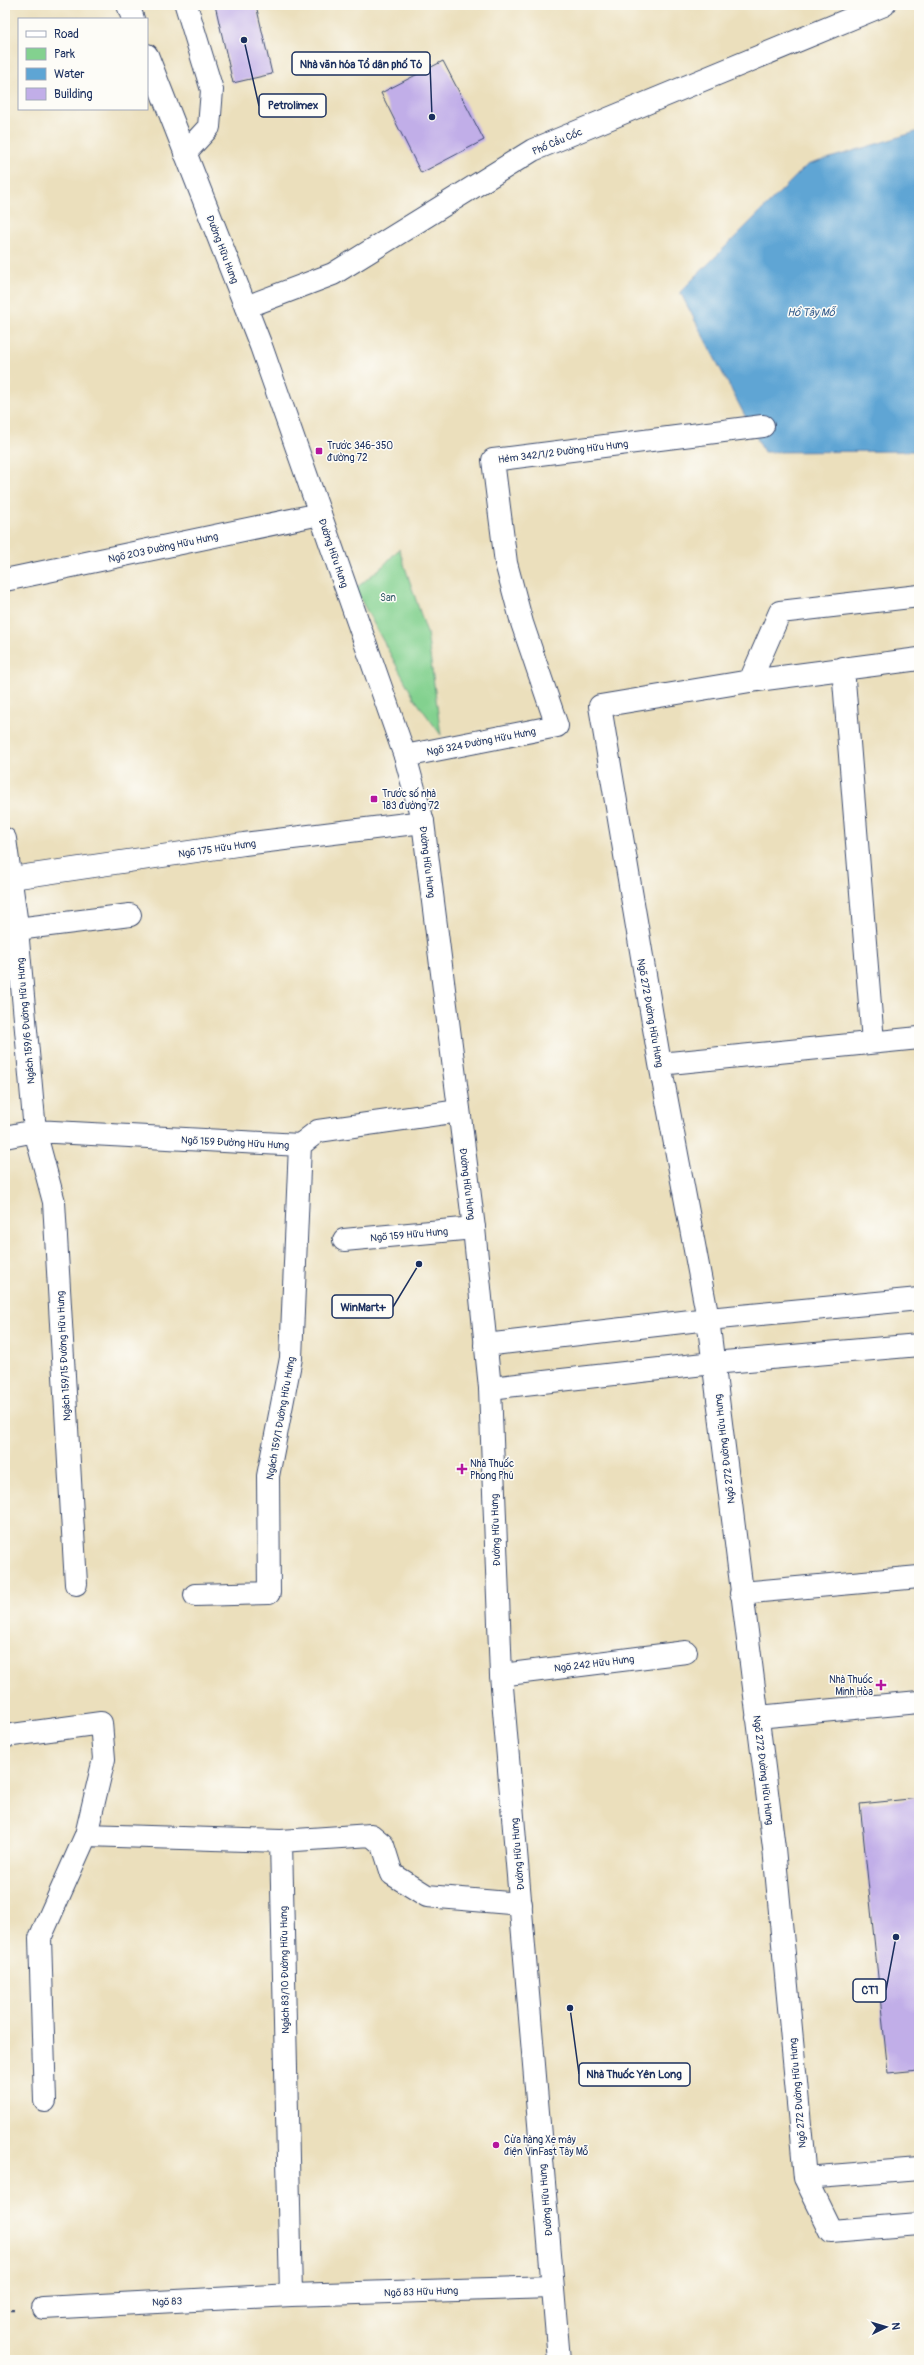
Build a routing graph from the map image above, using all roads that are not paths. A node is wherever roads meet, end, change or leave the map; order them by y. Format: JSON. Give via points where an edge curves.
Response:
{"nodes":[{"id":1,"x":128,"y":5,"type":"edge"},
{"id":2,"x":186,"y":5,"type":"edge"},
{"id":3,"x":884,"y":5,"type":"edge"},
{"id":4,"x":133,"y":18,"type":"edge"},
{"id":5,"x":148,"y":58,"type":"edge"},
{"id":6,"x":185,"y":153,"type":"junction"},
{"id":7,"x":246,"y":307,"type":"junction"},
{"id":8,"x":763,"y":426,"type":"dead end"},
{"id":9,"x":320,"y":514,"type":"junction"},
{"id":10,"x":5,"y":580,"type":"edge"},
{"id":11,"x":919,"y":596,"type":"edge"},
{"id":12,"x":919,"y":659,"type":"edge"},
{"id":13,"x":843,"y":668,"type":"junction"},
{"id":14,"x":750,"y":681,"type":"junction"},
{"id":15,"x":557,"y":726,"type":"joint"},
{"id":16,"x":405,"y":756,"type":"junction"},
{"id":17,"x":423,"y":822,"type":"junction"},
{"id":18,"x":5,"y":839,"type":"edge"},
{"id":19,"x":8,"y":879,"type":"edge"},
{"id":20,"x":130,"y":914,"type":"dead end"},
{"id":21,"x":17,"y":929,"type":"junction"},
{"id":22,"x":919,"y":1038,"type":"edge"},
{"id":23,"x":873,"y":1042,"type":"junction"},
{"id":24,"x":660,"y":1064,"type":"junction"},
{"id":25,"x":459,"y":1111,"type":"junction"},
{"id":26,"x":35,"y":1131,"type":"junction"},
{"id":27,"x":5,"y":1137,"type":"edge"},
{"id":28,"x":300,"y":1145,"type":"junction"},
{"id":29,"x":474,"y":1228,"type":"junction"},
{"id":30,"x":344,"y":1240,"type":"dead end"},
{"id":31,"x":919,"y":1299,"type":"edge"},
{"id":32,"x":708,"y":1319,"type":"junction"},
{"id":33,"x":485,"y":1345,"type":"junction"},
{"id":34,"x":919,"y":1345,"type":"edge"},
{"id":35,"x":713,"y":1363,"type":"junction"},
{"id":36,"x":490,"y":1388,"type":"junction"},
{"id":37,"x":919,"y":1577,"type":"edge"},
{"id":38,"x":76,"y":1584,"type":"dead end"},
{"id":39,"x":741,"y":1593,"type":"junction"},
{"id":40,"x":195,"y":1595,"type":"dead end"},
{"id":41,"x":686,"y":1652,"type":"dead end"},
{"id":42,"x":501,"y":1675,"type":"junction"},
{"id":43,"x":919,"y":1702,"type":"edge"},
{"id":44,"x":757,"y":1717,"type":"junction"},
{"id":45,"x":5,"y":1736,"type":"edge"},
{"id":46,"x":86,"y":1835,"type":"junction"},
{"id":47,"x":281,"y":1841,"type":"junction"},
{"id":48,"x":521,"y":1904,"type":"junction"},
{"id":49,"x":45,"y":2101,"type":"dead end"},
{"id":50,"x":919,"y":2170,"type":"edge"},
{"id":51,"x":805,"y":2178,"type":"junction"},
{"id":52,"x":919,"y":2224,"type":"edge"},
{"id":53,"x":552,"y":2287,"type":"junction"},
{"id":54,"x":291,"y":2295,"type":"junction"},
{"id":55,"x":43,"y":2308,"type":"dead end"},
{"id":56,"x":559,"y":2360,"type":"edge"}],
"edges":[{"from":1,"to":4,"type":"street"},
{"from":2,"to":6,"type":"street","via":[[212,90],[209,127]]},
{"from":3,"to":7,"type":"street","name":"Phố Cầu Cốc","via":[[533,150],[333,274]]},
{"from":5,"to":6,"type":"street","name":"Đường Hữu Hưng"},
{"from":6,"to":7,"type":"street","name":"Đường Hữu Hưng"},
{"from":7,"to":9,"type":"street","name":"Đường Hữu Hưng"},
{"from":8,"to":15,"type":"street","name":"Hẻm 342/1/2 Đường Hữu Hưng","via":[[493,460],[506,563],[522,623]]},
{"from":9,"to":10,"type":"street","name":"Ngõ 203 Đường Hữu Hưng"},
{"from":9,"to":16,"type":"street","name":"Đường Hữu Hưng"},
{"from":11,"to":14,"type":"street","via":[[780,612]]},
{"from":12,"to":13,"type":"street"},
{"from":13,"to":14,"type":"street"},
{"from":13,"to":23,"type":"street"},
{"from":14,"to":24,"type":"street","name":"Ngõ 272 Đường Hữu Hưng","via":[[600,706]]},
{"from":15,"to":16,"type":"street","name":"Ngõ 324 Đường Hữu Hưng"},
{"from":16,"to":17,"type":"street","name":"Đường Hữu Hưng"},
{"from":17,"to":19,"type":"street","name":"Ngõ 175 Hữu Hưng","via":[[244,844]]},
{"from":17,"to":25,"type":"street","name":"Đường Hữu Hưng"},
{"from":18,"to":19,"type":"street","name":"Ngách 159/6 Đường Hữu Hưng"},
{"from":19,"to":21,"type":"street","name":"Ngách 159/6 Đường Hữu Hưng"},
{"from":20,"to":21,"type":"street"},
{"from":21,"to":26,"type":"street","name":"Ngách 159/6 Đường Hữu Hưng"},
{"from":22,"to":23,"type":"street"},
{"from":23,"to":24,"type":"street"},
{"from":24,"to":32,"type":"street","name":"Ngõ 272 Đường Hữu Hưng"},
{"from":25,"to":28,"type":"street","name":"Ngõ 159 Đường Hữu Hưng","via":[[318,1131]]},
{"from":25,"to":29,"type":"street","name":"Đường Hữu Hưng"},
{"from":26,"to":27,"type":"street","name":"Ngõ 159 Đường Hữu Hưng"},
{"from":26,"to":28,"type":"street","name":"Ngõ 159 Đường Hữu Hưng"},
{"from":26,"to":38,"type":"street","name":"Ngách 159/15 Đường Hữu Hưng","via":[[54,1202]]},
{"from":28,"to":40,"type":"street","name":"Ngách 159/1 Đường Hữu Hưng","via":[[291,1358],[268,1476],[269,1592]]},
{"from":29,"to":30,"type":"street","name":"Ngõ 159 Hữu Hưng"},
{"from":29,"to":33,"type":"street","name":"Đường Hữu Hưng"},
{"from":31,"to":32,"type":"street"},
{"from":32,"to":33,"type":"street"},
{"from":32,"to":35,"type":"street","name":"Ngõ 272 Đường Hữu Hưng"},
{"from":33,"to":36,"type":"street","name":"Đường Hữu Hưng"},
{"from":34,"to":35,"type":"street"},
{"from":35,"to":36,"type":"street"},
{"from":35,"to":39,"type":"street","name":"Ngõ 272 Đường Hữu Hưng"},
{"from":36,"to":42,"type":"street","name":"Đường Hữu Hưng"},
{"from":37,"to":39,"type":"street"},
{"from":39,"to":44,"type":"street","name":"Ngõ 272 Đường Hữu Hưng"},
{"from":41,"to":42,"type":"street","name":"Ngõ 242 Hữu Hưng"},
{"from":42,"to":48,"type":"street","name":"Đường Hữu Hưng"},
{"from":43,"to":44,"type":"street"},
{"from":44,"to":51,"type":"street","name":"Ngõ 272 Đường Hữu Hưng","via":[[774,1848]]},
{"from":45,"to":46,"type":"street","via":[[101,1724],[104,1759]]},
{"from":46,"to":47,"type":"street"},
{"from":46,"to":49,"type":"street","via":[[40,1938]]},
{"from":47,"to":48,"type":"street","via":[[370,1835],[383,1845],[392,1874],[427,1896]]},
{"from":47,"to":54,"type":"street","name":"Ngách 83/10 Đường Hữu Hưng"},
{"from":48,"to":53,"type":"street","name":"Đường Hữu Hưng"},
{"from":50,"to":51,"type":"street"},
{"from":51,"to":52,"type":"street","via":[[831,2231]]},
{"from":53,"to":54,"type":"street","name":"Ngõ 83 Hữu Hưng"},
{"from":53,"to":56,"type":"street","name":"Đường Hữu Hưng"},
{"from":54,"to":55,"type":"street","name":"Ngõ 83"}]}
